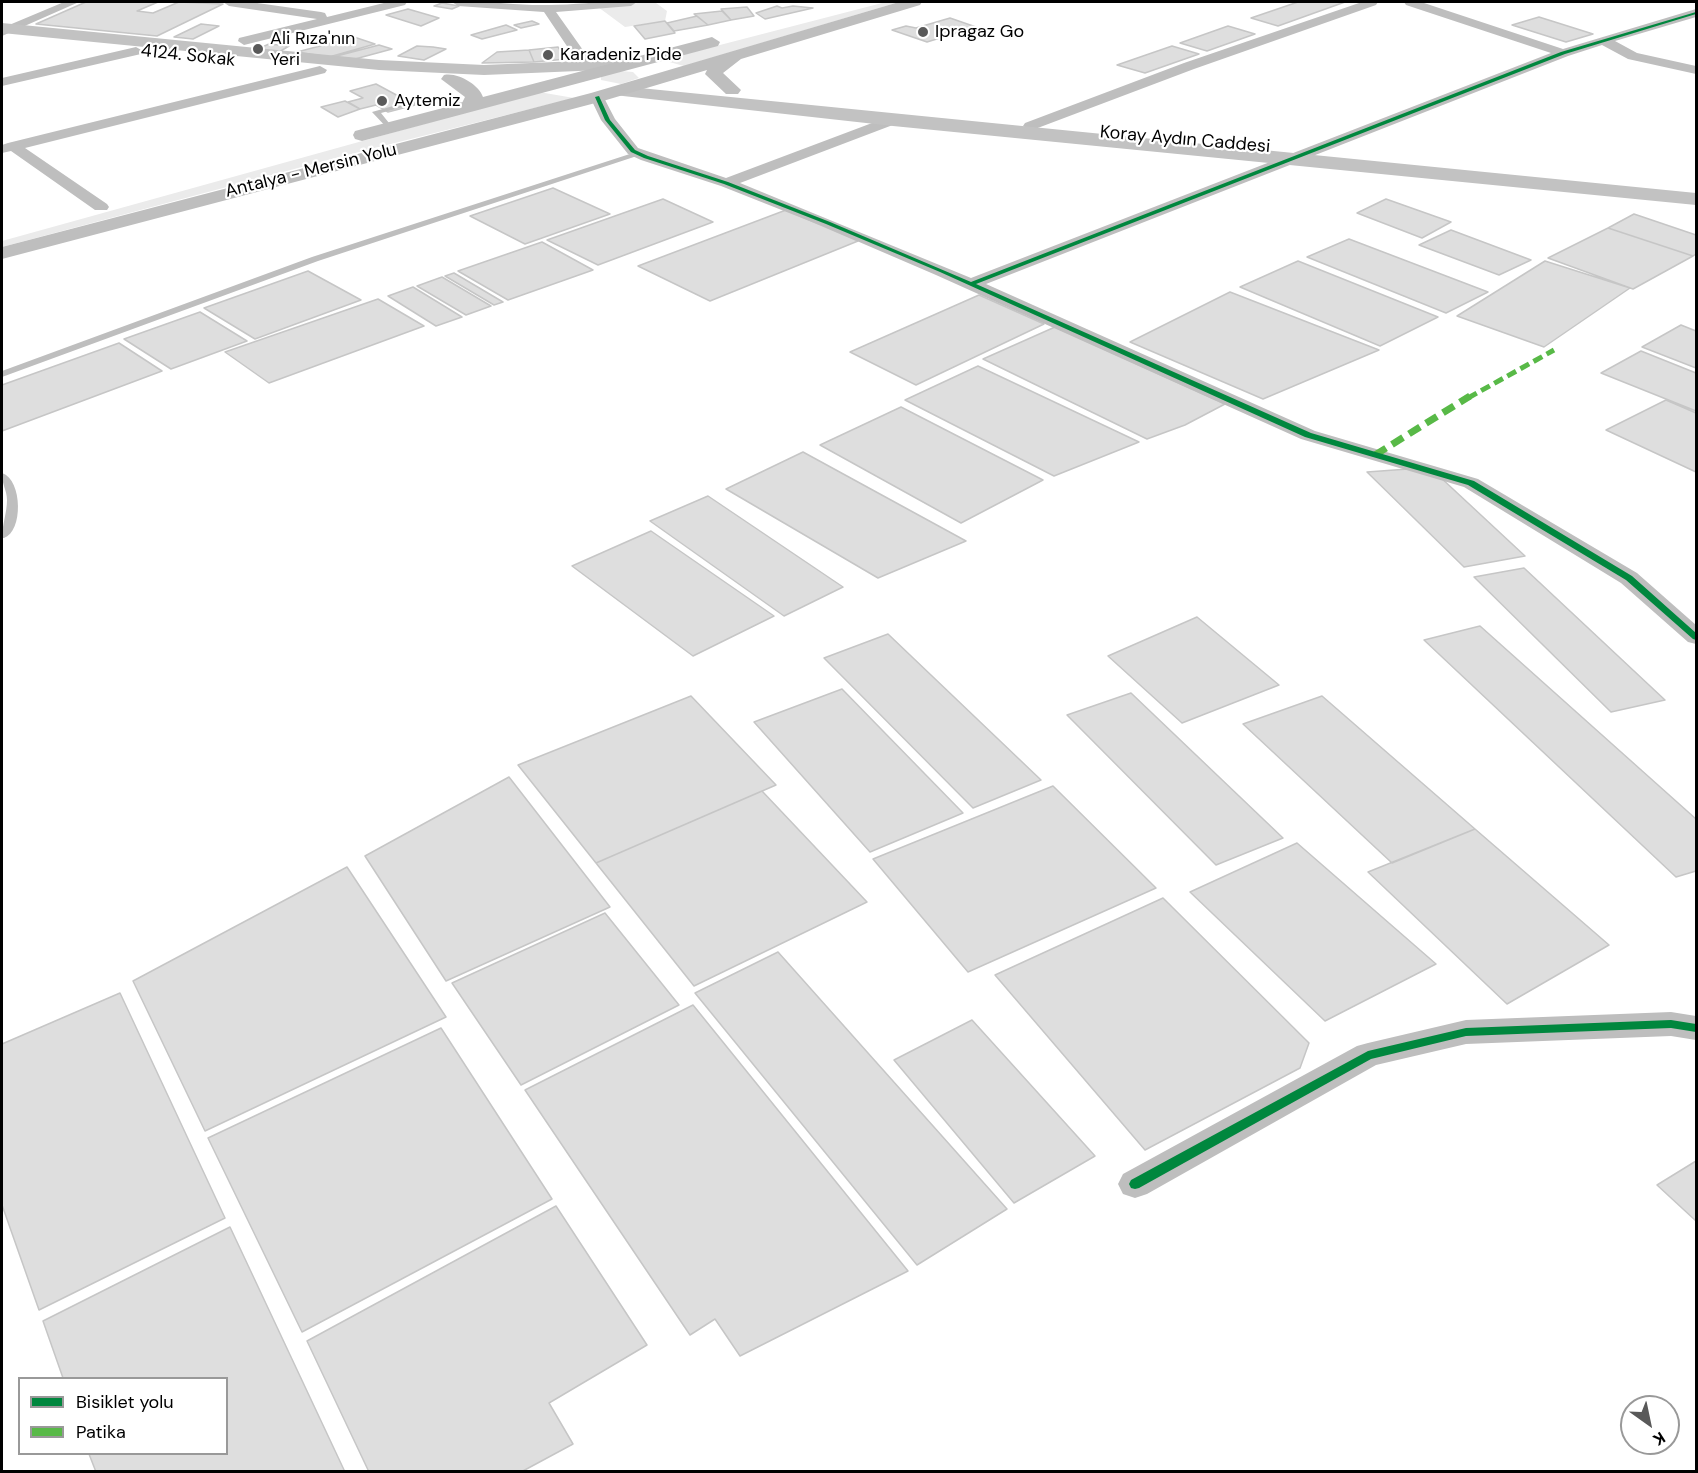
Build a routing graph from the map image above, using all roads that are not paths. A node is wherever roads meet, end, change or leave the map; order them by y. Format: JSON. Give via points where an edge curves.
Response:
{"nodes":[{"id":1,"x":73,"y":2,"type":"edge"},
{"id":2,"x":229,"y":2,"type":"edge"},
{"id":3,"x":401,"y":2,"type":"edge"},
{"id":4,"x":458,"y":2,"type":"edge"},
{"id":5,"x":631,"y":2,"type":"edge"},
{"id":6,"x":874,"y":2,"type":"edge"},
{"id":7,"x":914,"y":2,"type":"edge"},
{"id":8,"x":1372,"y":2,"type":"edge"},
{"id":9,"x":1410,"y":2,"type":"edge"},
{"id":10,"x":548,"y":9,"type":"junction"},
{"id":11,"x":1696,"y":13,"type":"edge"},
{"id":12,"x":333,"y":18,"type":"junction"},
{"id":13,"x":773,"y":27,"type":"dead end"},
{"id":14,"x":4,"y":31,"type":"edge"},
{"id":15,"x":728,"y":38,"type":"dead end"},
{"id":16,"x":1604,"y":41,"type":"junction"},
{"id":17,"x":244,"y":47,"type":"junction"},
{"id":18,"x":136,"y":51,"type":"junction"},
{"id":19,"x":1563,"y":53,"type":"junction"},
{"id":20,"x":734,"y":57,"type":"junction"},
{"id":21,"x":625,"y":64,"type":"junction"},
{"id":22,"x":588,"y":67,"type":"junction"},
{"id":23,"x":320,"y":70,"type":"junction"},
{"id":24,"x":1696,"y":70,"type":"edge"},
{"id":25,"x":677,"y":75,"type":"junction"},
{"id":26,"x":450,"y":79,"type":"junction"},
{"id":27,"x":2,"y":82,"type":"edge"},
{"id":28,"x":554,"y":83,"type":"junction"},
{"id":29,"x":732,"y":90,"type":"junction"},
{"id":30,"x":620,"y":91,"type":"junction"},
{"id":31,"x":597,"y":97,"type":"junction"},
{"id":32,"x":470,"y":105,"type":"junction"},
{"id":33,"x":893,"y":120,"type":"junction"},
{"id":34,"x":1030,"y":126,"type":"junction"},
{"id":35,"x":343,"y":140,"type":"dead end"},
{"id":36,"x":7,"y":147,"type":"edge"},
{"id":37,"x":1313,"y":152,"type":"junction"},
{"id":38,"x":639,"y":154,"type":"junction"},
{"id":39,"x":1294,"y":159,"type":"junction"},
{"id":40,"x":726,"y":183,"type":"junction"},
{"id":41,"x":1696,"y":190,"type":"edge"},
{"id":42,"x":1696,"y":199,"type":"edge"},
{"id":43,"x":124,"y":200,"type":"dead end"},
{"id":44,"x":101,"y":207,"type":"junction"},
{"id":45,"x":79,"y":213,"type":"dead end"},
{"id":46,"x":2,"y":253,"type":"edge"},
{"id":47,"x":971,"y":285,"type":"junction"},
{"id":48,"x":2,"y":374,"type":"edge"},
{"id":49,"x":2,"y":476,"type":"edge"},
{"id":50,"x":4,"y":535,"type":"dead end"},
{"id":51,"x":1696,"y":637,"type":"edge"},
{"id":52,"x":1696,"y":1028,"type":"edge"},
{"id":53,"x":1135,"y":1184,"type":"dead end"}],
"edges":[{"from":1,"to":14,"type":"street"},
{"from":2,"to":12,"type":"street"},
{"from":3,"to":12,"type":"street"},
{"from":4,"to":10,"type":"street"},
{"from":5,"to":10,"type":"street"},
{"from":6,"to":13,"type":"highway"},
{"from":7,"to":20,"type":"highway","name":"Antalya - Mersin Yolu"},
{"from":8,"to":34,"type":"street"},
{"from":9,"to":19,"type":"street"},
{"from":10,"to":22,"type":"street"},
{"from":11,"to":16,"type":"street"},
{"from":12,"to":17,"type":"street"},
{"from":14,"to":17,"type":"main road","via":[[206,49]]},
{"from":14,"to":18,"type":"main road","name":"4124. Sokak"},
{"from":15,"to":21,"type":"highway","name":"Antalya - Mersin Yolu"},
{"from":16,"to":19,"type":"street"},
{"from":16,"to":24,"type":"street","via":[[1633,56]]},
{"from":17,"to":22,"type":"main road","via":[[333,62],[473,69]]},
{"from":18,"to":23,"type":"main road","name":"4124. Sokak"},
{"from":18,"to":27,"type":"street"},
{"from":19,"to":37,"type":"street"},
{"from":20,"to":25,"type":"highway","name":"Antalya - Mersin Yolu"},
{"from":20,"to":29,"type":"highway","via":[[716,68],[714,74]]},
{"from":21,"to":22,"type":"main road"},
{"from":21,"to":25,"type":"highway"},
{"from":21,"to":28,"type":"highway","name":"Antalya - Mersin Yolu"},
{"from":23,"to":26,"type":"main road","name":"4124. Sokak"},
{"from":23,"to":36,"type":"street"},
{"from":25,"to":29,"type":"main road","name":"Koray Aydın Caddesi"},
{"from":25,"to":30,"type":"highway","name":"Antalya - Mersin Yolu"},
{"from":26,"to":28,"type":"main road","name":"4124. Sokak"},
{"from":26,"to":32,"type":"highway","via":[[475,96]]},
{"from":28,"to":30,"type":"highway"},
{"from":28,"to":32,"type":"highway","name":"Antalya - Mersin Yolu"},
{"from":29,"to":34,"type":"main road","name":"Koray Aydın Caddesi","via":[[819,107]]},
{"from":30,"to":31,"type":"highway","name":"Antalya - Mersin Yolu"},
{"from":30,"to":33,"type":"main road"},
{"from":31,"to":38,"type":"street","via":[[608,120]]},
{"from":31,"to":46,"type":"highway","name":"Antalya - Mersin Yolu"},
{"from":32,"to":35,"type":"highway","name":"Antalya - Mersin Yolu"},
{"from":33,"to":39,"type":"main road"},
{"from":33,"to":40,"type":"street"},
{"from":34,"to":37,"type":"main road","name":"Koray Aydın Caddesi"},
{"from":36,"to":44,"type":"street"},
{"from":37,"to":39,"type":"street"},
{"from":37,"to":41,"type":"main road","name":"Koray Aydın Caddesi"},
{"from":38,"to":40,"type":"street"},
{"from":38,"to":48,"type":"lane","via":[[315,259]]},
{"from":39,"to":42,"type":"main road"},
{"from":39,"to":47,"type":"street"},
{"from":40,"to":47,"type":"street"},
{"from":43,"to":44,"type":"highway"},
{"from":44,"to":45,"type":"highway"},
{"from":47,"to":51,"type":"street","via":[[1308,435],[1471,483],[1629,578]]},
{"from":49,"to":50,"type":"lane","via":[[13,501]]},
{"from":52,"to":53,"type":"street","via":[[1671,1024],[1466,1032],[1368,1055]]}]}
